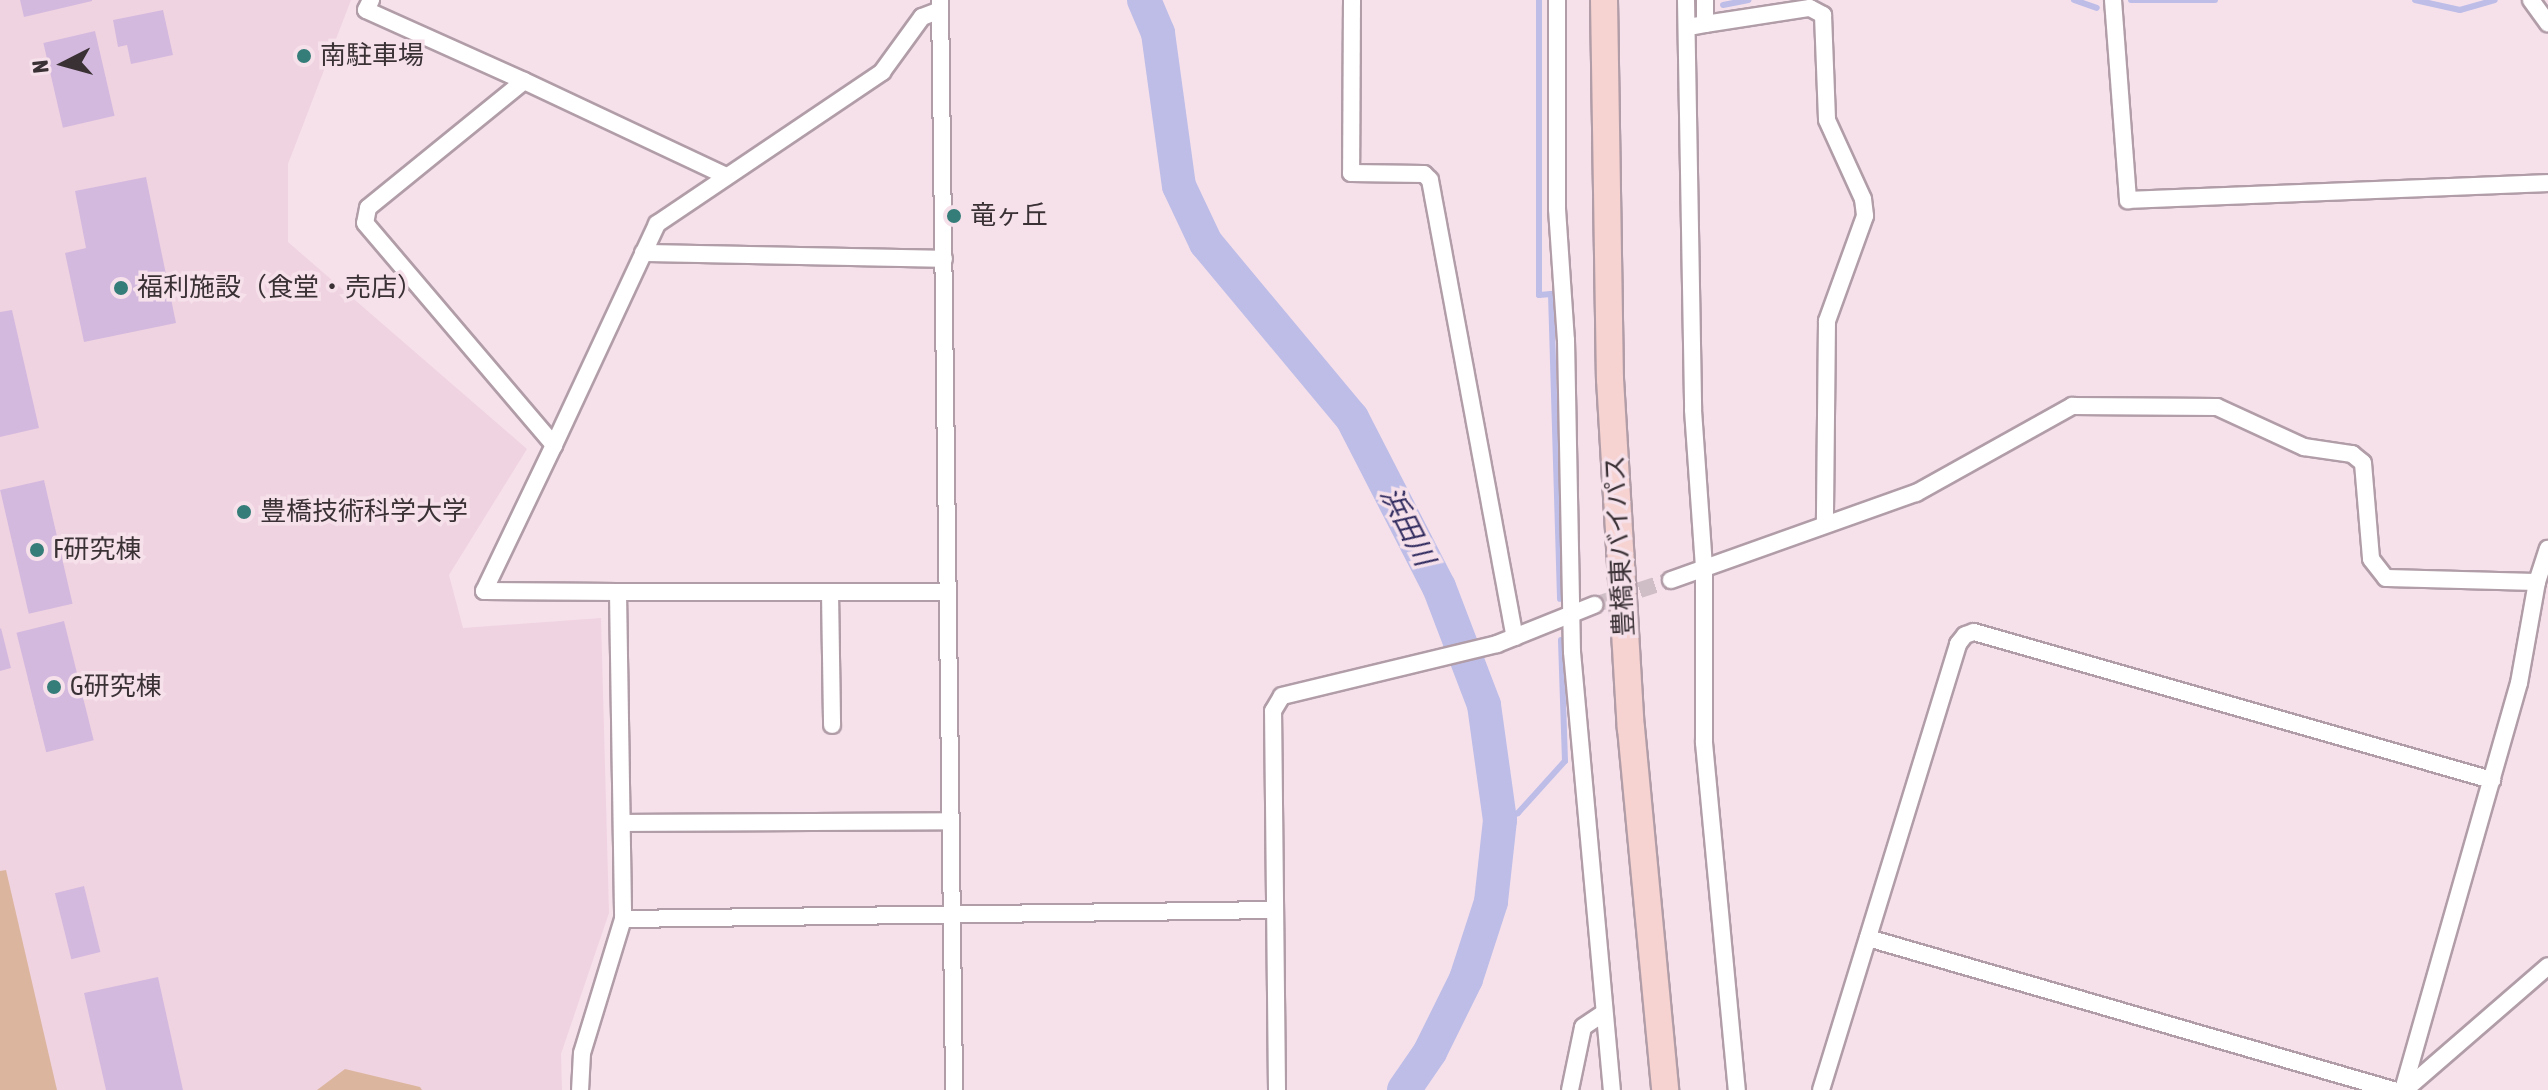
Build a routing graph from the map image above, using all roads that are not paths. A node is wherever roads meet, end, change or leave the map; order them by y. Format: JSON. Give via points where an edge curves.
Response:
{"nodes":[{"id":1,"x":371,"y":0,"type":"edge"},
{"id":2,"x":1352,"y":0,"type":"edge"},
{"id":3,"x":1557,"y":0,"type":"edge"},
{"id":4,"x":1604,"y":0,"type":"edge"},
{"id":5,"x":1686,"y":0,"type":"edge"},
{"id":6,"x":1705,"y":0,"type":"edge"},
{"id":7,"x":2113,"y":0,"type":"edge"},
{"id":8,"x":2531,"y":0,"type":"edge"},
{"id":9,"x":940,"y":5,"type":"edge"},
{"id":10,"x":2548,"y":23,"type":"edge"},
{"id":11,"x":1705,"y":24,"type":"junction"},
{"id":12,"x":1686,"y":28,"type":"junction"},
{"id":13,"x":524,"y":81,"type":"junction"},
{"id":14,"x":726,"y":176,"type":"junction"},
{"id":15,"x":2548,"y":183,"type":"edge"},
{"id":16,"x":643,"y":253,"type":"junction"},
{"id":17,"x":944,"y":259,"type":"junction"},
{"id":18,"x":554,"y":445,"type":"junction"},
{"id":19,"x":1825,"y":524,"type":"junction"},
{"id":20,"x":2546,"y":558,"type":"edge"},
{"id":21,"x":1704,"y":568,"type":"junction"},
{"id":22,"x":1671,"y":580,"type":"tunnel mouth"},
{"id":23,"x":2537,"y":582,"type":"junction"},
{"id":24,"x":618,"y":592,"type":"junction"},
{"id":25,"x":830,"y":592,"type":"junction"},
{"id":26,"x":948,"y":592,"type":"junction"},
{"id":27,"x":1594,"y":605,"type":"tunnel mouth"},
{"id":28,"x":1571,"y":613,"type":"junction"},
{"id":29,"x":1515,"y":637,"type":"junction"},
{"id":30,"x":832,"y":725,"type":"dead end"},
{"id":31,"x":2492,"y":780,"type":"junction"},
{"id":32,"x":951,"y":821,"type":"junction"},
{"id":33,"x":623,"y":823,"type":"junction"},
{"id":34,"x":1273,"y":910,"type":"junction"},
{"id":35,"x":952,"y":913,"type":"junction"},
{"id":36,"x":623,"y":919,"type":"junction"},
{"id":37,"x":1868,"y":938,"type":"junction"},
{"id":38,"x":2548,"y":966,"type":"edge"},
{"id":39,"x":1602,"y":1014,"type":"junction"},
{"id":40,"x":580,"y":1090,"type":"edge"},
{"id":41,"x":954,"y":1090,"type":"edge"},
{"id":42,"x":1277,"y":1090,"type":"edge"},
{"id":43,"x":1570,"y":1090,"type":"edge"},
{"id":44,"x":1612,"y":1090,"type":"edge"},
{"id":45,"x":1665,"y":1090,"type":"edge"},
{"id":46,"x":1737,"y":1090,"type":"edge"},
{"id":47,"x":1821,"y":1090,"type":"edge"},
{"id":48,"x":2393,"y":1090,"type":"edge"},
{"id":49,"x":2404,"y":1090,"type":"edge"}],
"edges":[{"from":1,"to":13,"type":"street","via":[[366,10]]},
{"from":2,"to":29,"type":"street","via":[[1351,173],[1424,174],[1430,180]]},
{"from":3,"to":28,"type":"street","via":[[1557,209],[1566,340]]},
{"from":4,"to":45,"type":"highway","name":"豊橋東バイパス","via":[[1611,395],[1631,728]]},
{"from":5,"to":12,"type":"street"},
{"from":6,"to":11,"type":"street"},
{"from":7,"to":15,"type":"street","via":[[2128,200]]},
{"from":8,"to":10,"type":"street"},
{"from":9,"to":14,"type":"street","via":[[922,17],[882,72]]},
{"from":9,"to":17,"type":"street"},
{"from":11,"to":12,"type":"street"},
{"from":11,"to":19,"type":"street","via":[[1810,8],[1823,15],[1827,120],[1863,199],[1865,216],[1827,321]]},
{"from":12,"to":21,"type":"street","via":[[1693,410]]},
{"from":13,"to":14,"type":"street"},
{"from":13,"to":18,"type":"street","via":[[368,208],[365,223]]},
{"from":14,"to":16,"type":"street","via":[[657,224]]},
{"from":16,"to":17,"type":"street"},
{"from":16,"to":18,"type":"street"},
{"from":17,"to":26,"type":"street"},
{"from":18,"to":24,"type":"street","via":[[484,591]]},
{"from":19,"to":21,"type":"street"},
{"from":19,"to":23,"type":"street","via":[[1916,493],[2072,406],[2217,407],[2304,447],[2352,454],[2363,463],[2371,559],[2386,578]]},
{"from":20,"to":23,"type":"street"},
{"from":21,"to":22,"type":"street"},
{"from":21,"to":46,"type":"street","via":[[1704,743]]},
{"from":23,"to":31,"type":"street","via":[[2519,683]]},
{"from":24,"to":25,"type":"street"},
{"from":24,"to":33,"type":"street"},
{"from":25,"to":26,"type":"street"},
{"from":25,"to":30,"type":"street"},
{"from":26,"to":32,"type":"street"},
{"from":27,"to":28,"type":"street"},
{"from":28,"to":29,"type":"street"},
{"from":28,"to":39,"type":"street"},
{"from":29,"to":34,"type":"street","via":[[1425,664],[1282,696],[1273,711]]},
{"from":31,"to":37,"type":"street","via":[[1974,632],[1958,644]]},
{"from":31,"to":49,"type":"street"},
{"from":32,"to":33,"type":"street"},
{"from":32,"to":35,"type":"street"},
{"from":33,"to":36,"type":"street"},
{"from":34,"to":35,"type":"street"},
{"from":34,"to":42,"type":"street"},
{"from":35,"to":36,"type":"street"},
{"from":35,"to":41,"type":"street"},
{"from":36,"to":40,"type":"street","via":[[582,1053]]},
{"from":37,"to":47,"type":"street"},
{"from":37,"to":48,"type":"street"},
{"from":38,"to":49,"type":"street"},
{"from":39,"to":43,"type":"street","via":[[1583,1027]]},
{"from":39,"to":44,"type":"street"}]}
